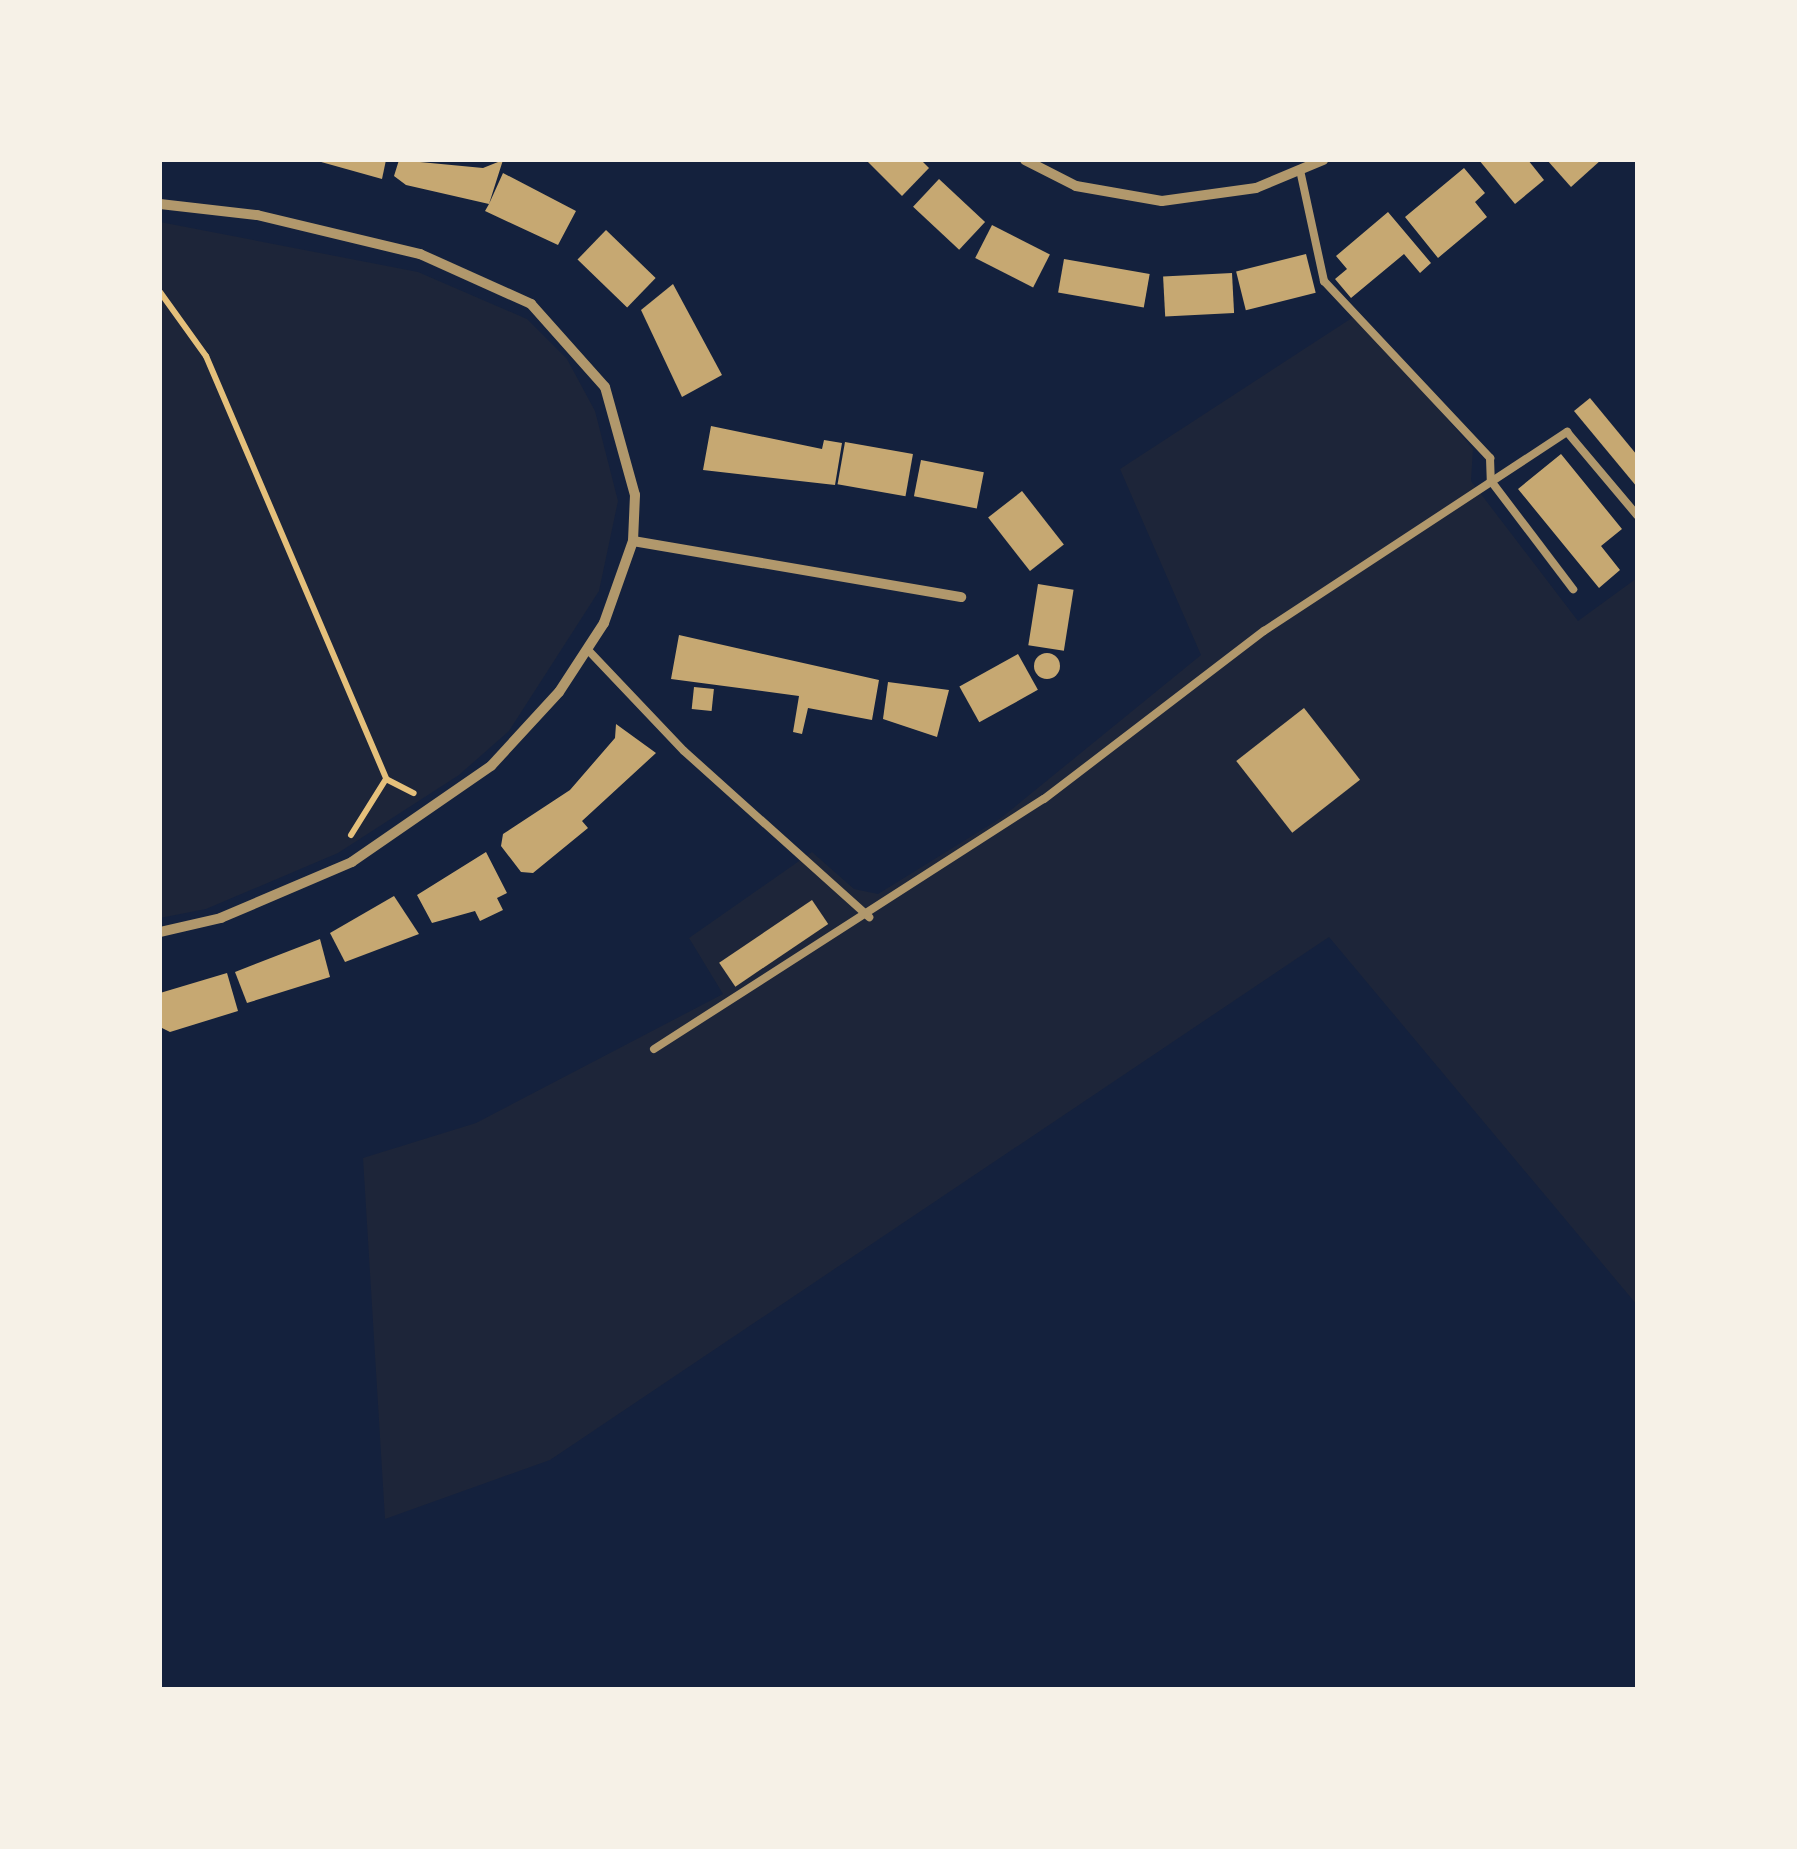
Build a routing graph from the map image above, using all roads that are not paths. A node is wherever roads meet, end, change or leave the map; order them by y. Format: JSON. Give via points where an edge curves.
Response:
{"nodes":[{"id":1,"x":1025,"y":160,"type":"edge"},
{"id":2,"x":1324,"y":160,"type":"edge"},
{"id":3,"x":1300,"y":170,"type":"junction"},
{"id":4,"x":160,"y":204,"type":"edge"},
{"id":5,"x":1491,"y":481,"type":"junction"},
{"id":6,"x":1637,"y":515,"type":"edge"},
{"id":7,"x":634,"y":541,"type":"junction"},
{"id":8,"x":1573,"y":589,"type":"dead end"},
{"id":9,"x":960,"y":597,"type":"dead end"},
{"id":10,"x":588,"y":650,"type":"junction"},
{"id":11,"x":869,"y":917,"type":"junction"},
{"id":12,"x":160,"y":932,"type":"edge"},
{"id":13,"x":654,"y":1049,"type":"dead end"}],
"edges":[{"from":1,"to":3,"type":"street","via":[[1076,186],[1162,201],[1256,188]]},
{"from":2,"to":3,"type":"street"},
{"from":3,"to":5,"type":"lane","via":[[1324,281],[1490,458]]},
{"from":4,"to":7,"type":"street","via":[[257,215],[420,254],[531,304],[605,387],[636,496]]},
{"from":5,"to":6,"type":"lane","via":[[1567,432]]},
{"from":5,"to":8,"type":"lane"},
{"from":5,"to":11,"type":"lane","via":[[1264,631],[1144,728]]},
{"from":7,"to":9,"type":"street"},
{"from":7,"to":10,"type":"street"},
{"from":10,"to":11,"type":"lane","via":[[684,751]]},
{"from":10,"to":12,"type":"street","via":[[491,766],[442,806],[352,862],[221,918]]},
{"from":11,"to":13,"type":"lane"}]}
